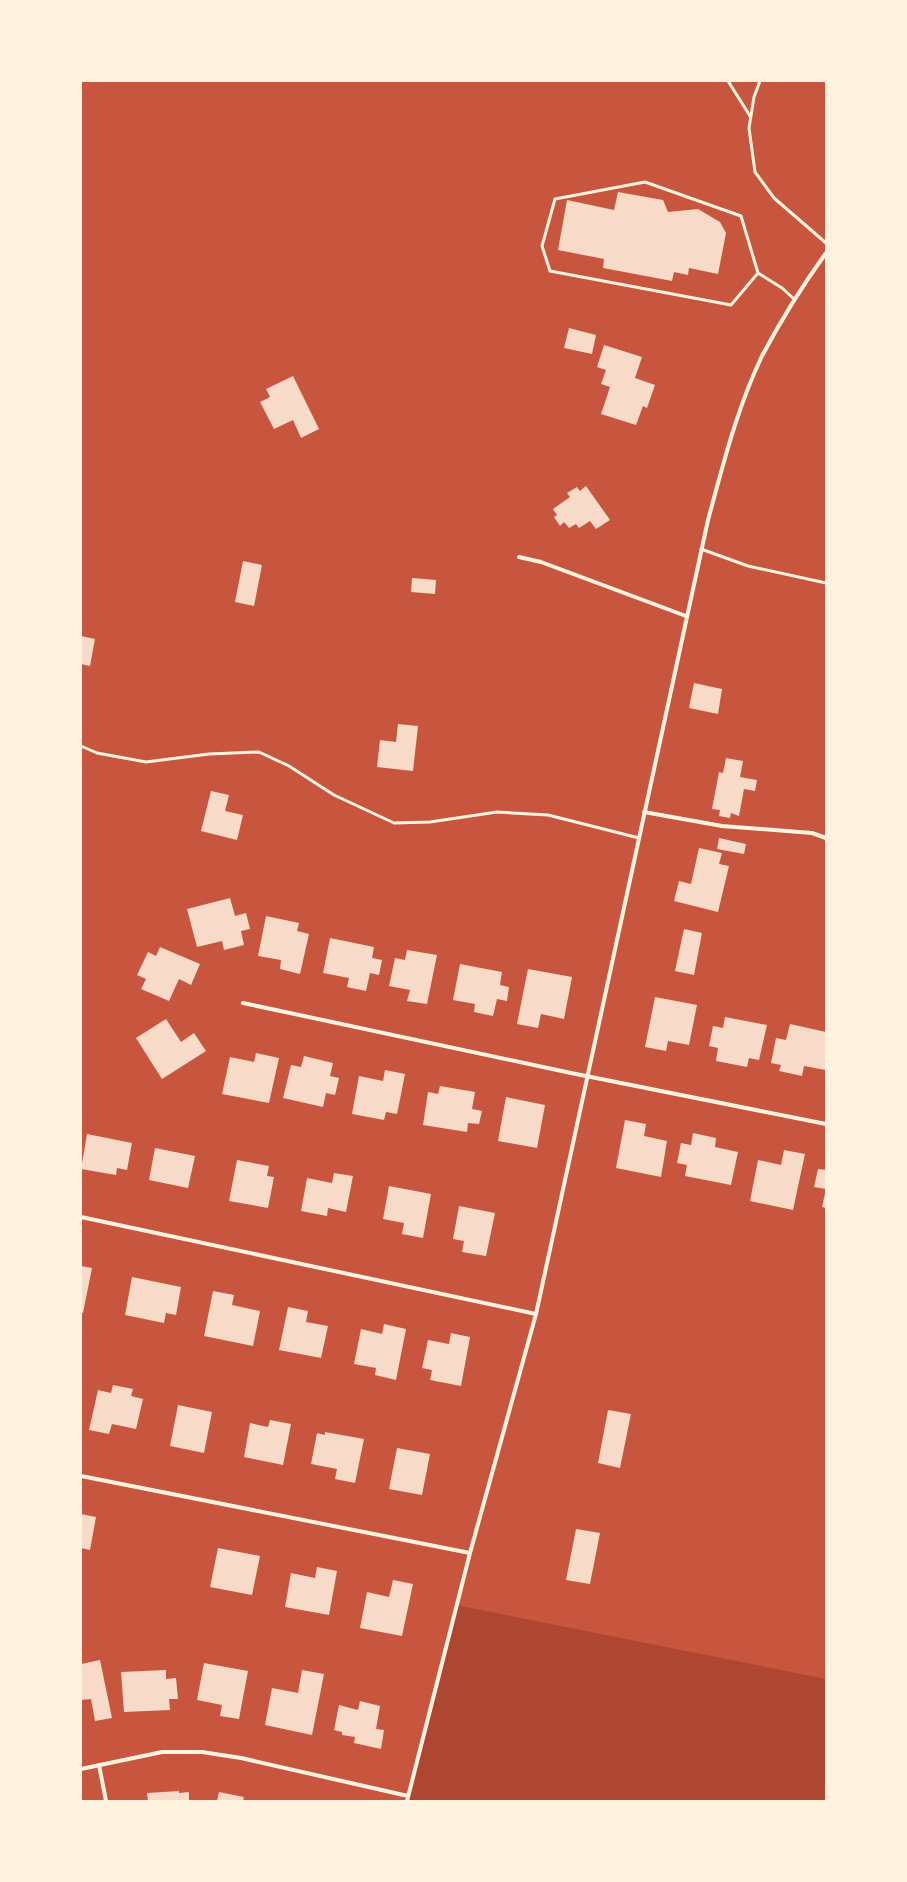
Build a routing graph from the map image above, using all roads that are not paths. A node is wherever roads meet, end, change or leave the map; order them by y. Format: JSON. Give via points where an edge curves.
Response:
{"nodes":[{"id":1,"x":728,"y":81,"type":"edge"},
{"id":2,"x":760,"y":81,"type":"edge"},
{"id":3,"x":750,"y":116,"type":"junction"},
{"id":4,"x":826,"y":243,"type":"edge"},
{"id":5,"x":826,"y":253,"type":"edge"},
{"id":6,"x":758,"y":273,"type":"junction"},
{"id":7,"x":794,"y":299,"type":"junction"},
{"id":8,"x":701,"y":549,"type":"junction"},
{"id":9,"x":519,"y":556,"type":"dead end"},
{"id":10,"x":826,"y":584,"type":"edge"},
{"id":11,"x":686,"y":616,"type":"junction"},
{"id":12,"x":81,"y":746,"type":"edge"},
{"id":13,"x":644,"y":812,"type":"junction"},
{"id":14,"x":639,"y":838,"type":"junction"},
{"id":15,"x":826,"y":838,"type":"edge"},
{"id":16,"x":243,"y":1003,"type":"dead end"},
{"id":17,"x":588,"y":1076,"type":"junction"},
{"id":18,"x":826,"y":1124,"type":"edge"},
{"id":19,"x":81,"y":1217,"type":"edge"},
{"id":20,"x":536,"y":1314,"type":"junction"},
{"id":21,"x":81,"y":1476,"type":"edge"},
{"id":22,"x":470,"y":1553,"type":"junction"},
{"id":23,"x":99,"y":1765,"type":"junction"},
{"id":24,"x":81,"y":1769,"type":"edge"},
{"id":25,"x":407,"y":1799,"type":"edge"},
{"id":26,"x":106,"y":1801,"type":"edge"}],
"edges":[{"from":1,"to":3,"type":"lane"},
{"from":2,"to":3,"type":"lane"},
{"from":3,"to":4,"type":"lane","via":[[749,128],[755,172],[774,198]]},
{"from":5,"to":7,"type":"street"},
{"from":6,"to":6,"type":"lane","via":[[731,305],[550,271],[542,246],[555,199],[645,182],[741,216]]},
{"from":6,"to":7,"type":"lane"},
{"from":7,"to":8,"type":"street","via":[[762,357],[732,432]]},
{"from":8,"to":10,"type":"lane","via":[[748,566]]},
{"from":8,"to":11,"type":"street"},
{"from":9,"to":11,"type":"street"},
{"from":11,"to":13,"type":"street"},
{"from":12,"to":14,"type":"lane","via":[[97,752],[146,762],[209,754],[259,752],[289,766],[334,795],[394,823],[430,822],[497,812],[548,815]]},
{"from":13,"to":14,"type":"street"},
{"from":13,"to":15,"type":"street","via":[[722,826],[812,833]]},
{"from":14,"to":17,"type":"street"},
{"from":16,"to":17,"type":"street"},
{"from":17,"to":18,"type":"street"},
{"from":17,"to":20,"type":"street"},
{"from":19,"to":20,"type":"street"},
{"from":20,"to":22,"type":"street"},
{"from":21,"to":22,"type":"street"},
{"from":22,"to":25,"type":"street"},
{"from":23,"to":24,"type":"street"},
{"from":23,"to":25,"type":"street","via":[[162,1752],[202,1752],[241,1758]]},
{"from":23,"to":26,"type":"street"}]}
